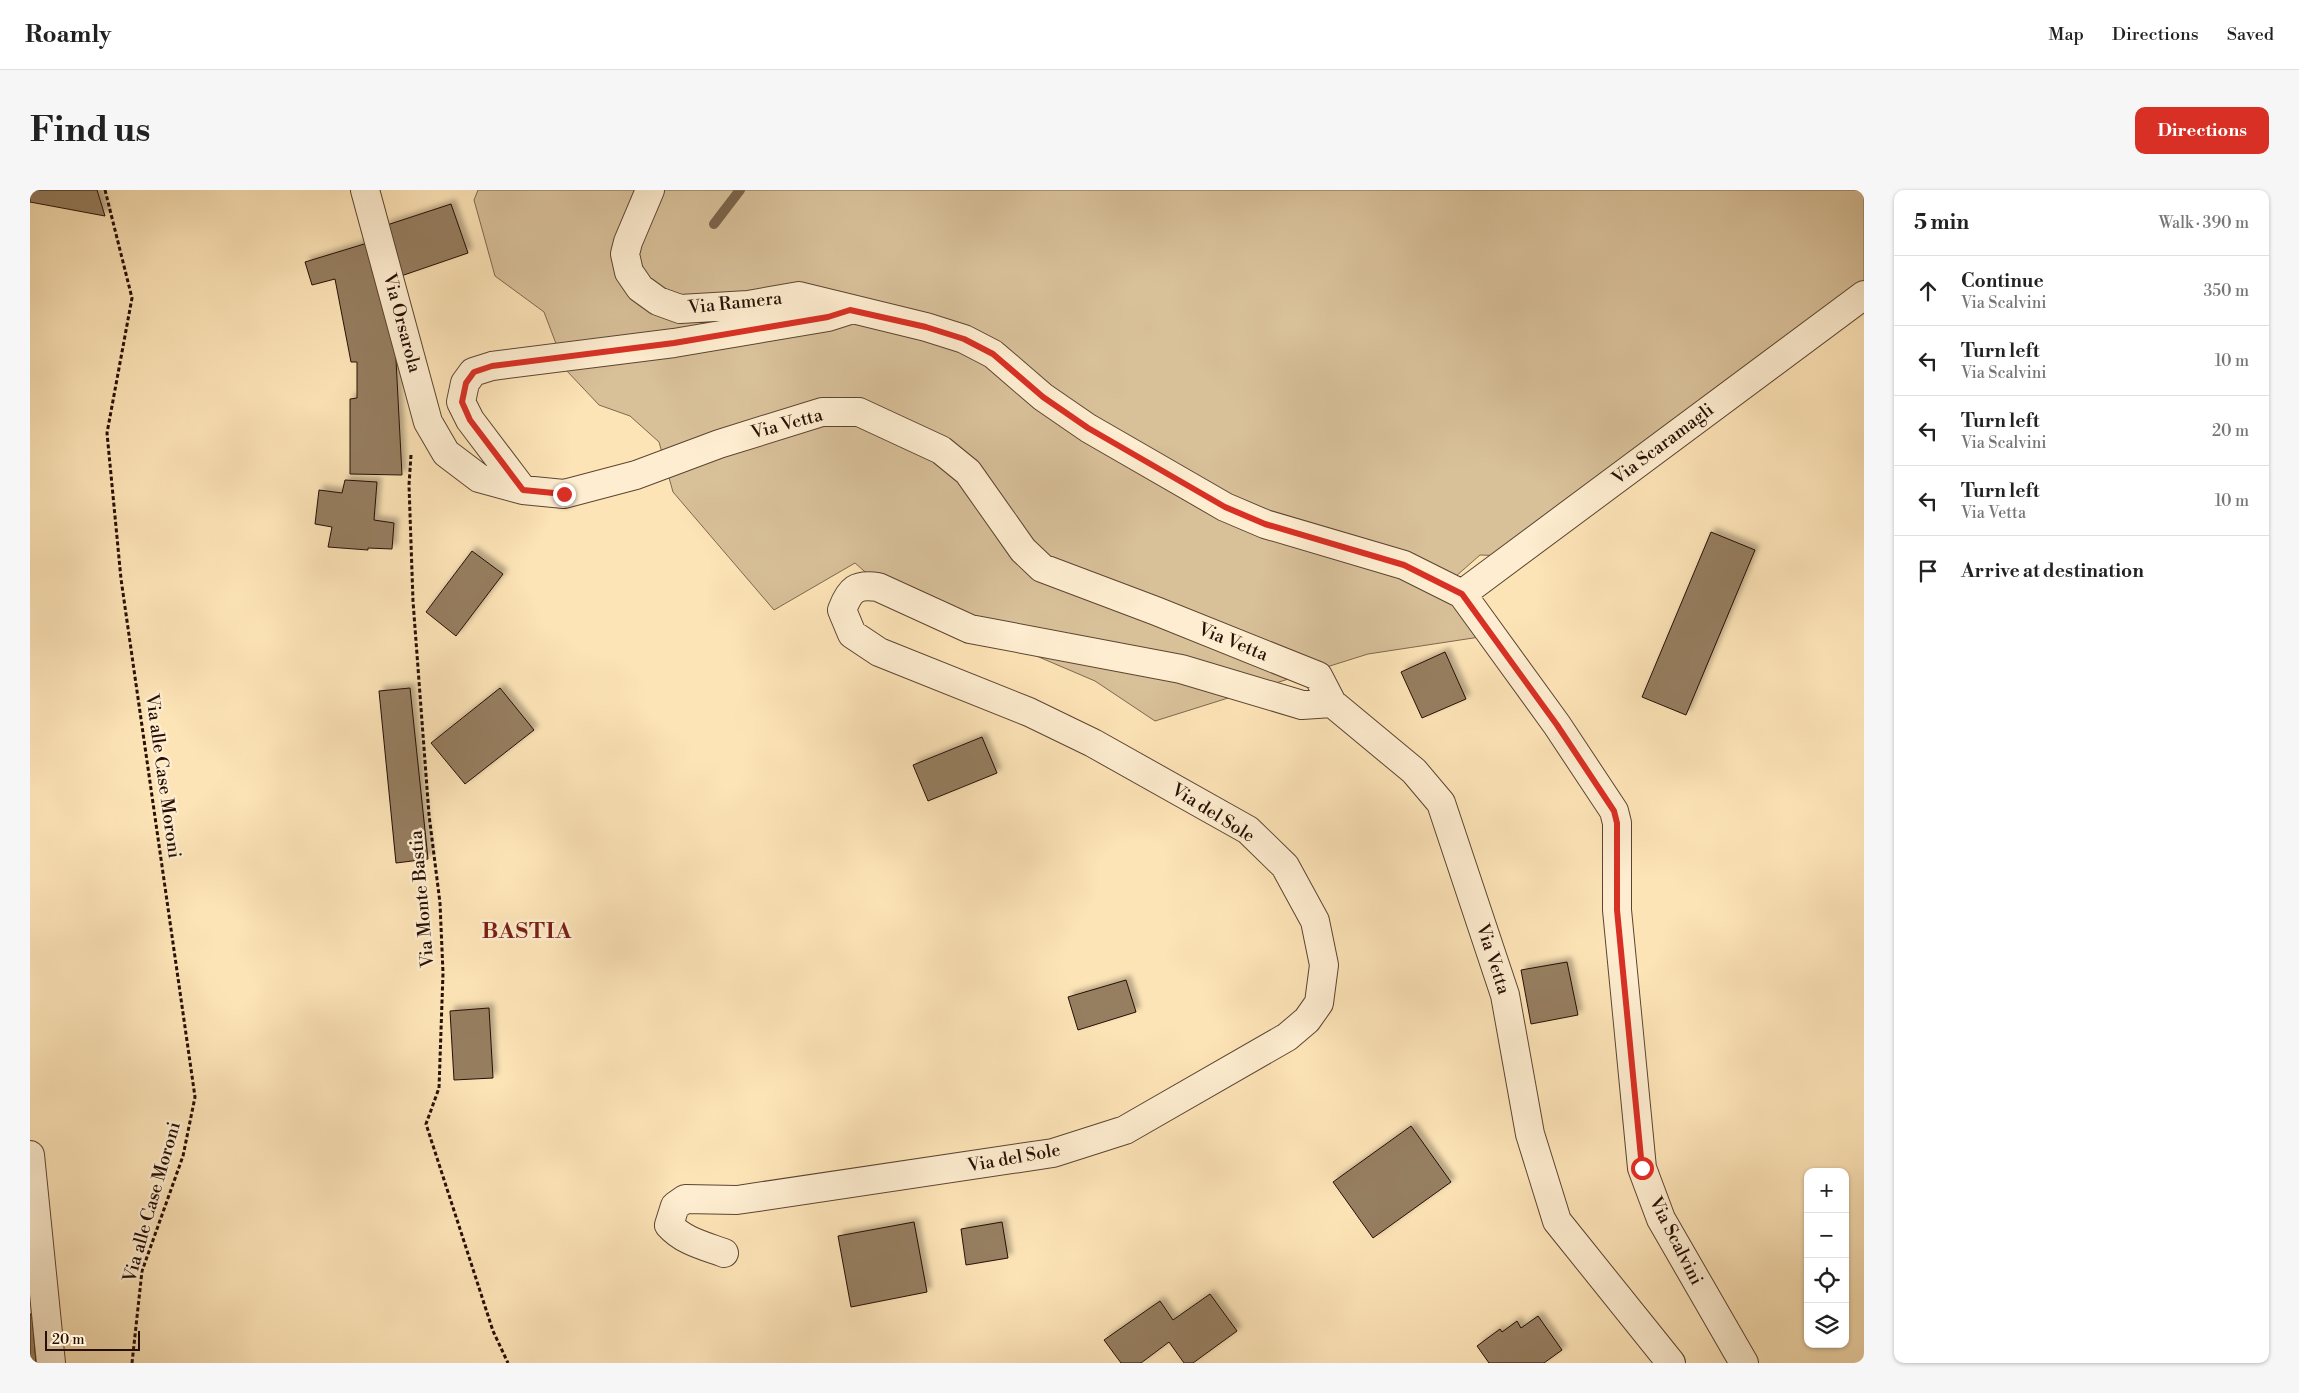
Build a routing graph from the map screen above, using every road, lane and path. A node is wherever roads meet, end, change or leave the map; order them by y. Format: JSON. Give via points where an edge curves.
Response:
{"nodes":[{"id":1,"x":105,"y":190,"type":"edge"},
{"id":2,"x":365,"y":190,"type":"edge"},
{"id":3,"x":650,"y":190,"type":"edge"},
{"id":4,"x":1864,"y":295,"type":"edge"},
{"id":5,"x":850,"y":310,"type":"junction"},
{"id":6,"x":428,"y":422,"type":"junction"},
{"id":7,"x":446,"y":453,"type":"joint"},
{"id":8,"x":523,"y":490,"type":"junction"},
{"id":9,"x":1462,"y":594,"type":"junction"},
{"id":10,"x":1332,"y":703,"type":"junction"},
{"id":11,"x":30,"y":1155,"type":"edge"},
{"id":12,"x":724,"y":1253,"type":"dead end"},
{"id":13,"x":52,"y":1363,"type":"edge"},
{"id":14,"x":132,"y":1363,"type":"edge"},
{"id":15,"x":508,"y":1363,"type":"edge"},
{"id":16,"x":1671,"y":1363,"type":"edge"},
{"id":17,"x":1744,"y":1363,"type":"edge"}],
"edges":[{"from":1,"to":14,"type":"path","name":"Via alle Case Moroni","via":[[132,298],[107,433],[121,579],[195,1097],[183,1156],[142,1271]]},
{"from":2,"to":6,"type":"street","name":"Via Orsarola"},
{"from":3,"to":5,"type":"street","name":"Via Ramera","via":[[625,254],[629,272],[640,288],[658,301],[680,309],[748,305],[799,296]]},
{"from":4,"to":9,"type":"street","name":"Via Scaramagli"},
{"from":5,"to":8,"type":"street","name":"Via Scalvini","via":[[818,319],[674,343],[492,366],[474,372],[466,383],[462,402],[470,420]]},
{"from":5,"to":9,"type":"street","name":"Via Scalvini","via":[[964,339],[993,354],[1043,397],[1088,428],[1225,507],[1265,524],[1404,565]]},
{"from":6,"to":7,"type":"street","name":"Via Orsarola"},
{"from":6,"to":15,"type":"path","name":"Via Monte Bastia","via":[[412,446],[409,485],[421,721],[440,903],[443,973],[438,1088],[426,1124],[493,1331]]},
{"from":7,"to":8,"type":"street","name":"Via Vetta","via":[[479,478]]},
{"from":8,"to":10,"type":"street","name":"Via Vetta","via":[[564,494],[636,475],[719,444],[822,412],[859,412],[941,450],[968,472],[1023,550],[1042,568],[1318,676]]},
{"from":9,"to":17,"type":"street","name":"Via Scalvini","via":[[1557,725],[1614,811],[1617,823],[1617,910],[1642,1168],[1661,1219]]},
{"from":10,"to":12,"type":"street","name":"Via del Sole","via":[[1302,705],[1181,669],[970,629],[878,587],[863,585],[854,589],[842,610],[845,623],[852,634],[878,652],[1093,743],[1248,830],[1285,866],[1315,921],[1324,965],[1319,1003],[1287,1037],[1124,1130],[1053,1153],[737,1200],[685,1199],[675,1206],[669,1225],[675,1231]]},
{"from":10,"to":16,"type":"street","name":"Via Vetta","via":[[1414,771],[1441,803],[1505,995],[1530,1134],[1557,1221]]},
{"from":11,"to":13,"type":"street"}]}
